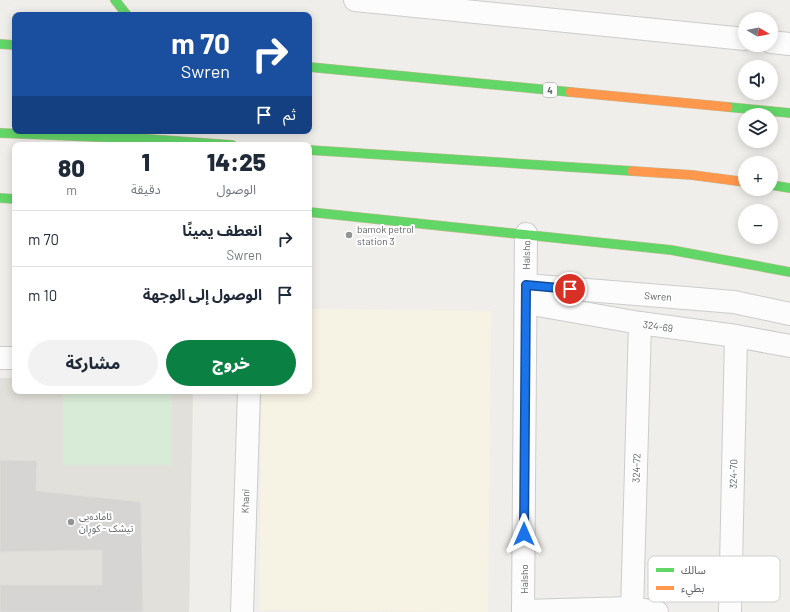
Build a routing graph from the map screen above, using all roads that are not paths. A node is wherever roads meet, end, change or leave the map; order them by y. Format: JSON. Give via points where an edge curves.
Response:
{"nodes":[{"id":1,"x":115,"y":0,"type":"edge"},
{"id":2,"x":355,"y":0,"type":"edge"},
{"id":3,"x":125,"y":12,"type":"edge"},
{"id":4,"x":738,"y":38,"type":"edge"},
{"id":5,"x":778,"y":43,"type":"edge"},
{"id":6,"x":0,"y":44,"type":"edge"},
{"id":7,"x":790,"y":44,"type":"edge"},
{"id":8,"x":12,"y":45,"type":"edge"},
{"id":9,"x":312,"y":66,"type":"edge"},
{"id":10,"x":790,"y":113,"type":"edge"},
{"id":11,"x":0,"y":133,"type":"edge"},
{"id":12,"x":12,"y":133,"type":"edge"},
{"id":13,"x":25,"y":134,"type":"edge"},
{"id":14,"x":190,"y":142,"type":"edge"},
{"id":15,"x":312,"y":150,"type":"edge"},
{"id":16,"x":738,"y":181,"type":"edge"},
{"id":17,"x":778,"y":186,"type":"edge"},
{"id":18,"x":790,"y":188,"type":"edge"},
{"id":19,"x":0,"y":198,"type":"edge"},
{"id":20,"x":12,"y":199,"type":"edge"},
{"id":21,"x":312,"y":212,"type":"edge"},
{"id":22,"x":526,"y":234,"type":"junction"},
{"id":23,"x":783,"y":263,"type":"dead end"},
{"id":24,"x":768,"y":268,"type":"junction"},
{"id":25,"x":790,"y":272,"type":"edge"},
{"id":26,"x":526,"y":294,"type":"junction"},
{"id":27,"x":790,"y":314,"type":"edge"},
{"id":28,"x":640,"y":323,"type":"junction"},
{"id":29,"x":736,"y":336,"type":"junction"},
{"id":30,"x":790,"y":346,"type":"edge"},
{"id":31,"x":0,"y":358,"type":"edge"},
{"id":32,"x":12,"y":358,"type":"edge"},
{"id":33,"x":248,"y":394,"type":"edge"},
{"id":34,"x":731,"y":556,"type":"edge"},
{"id":35,"x":730,"y":602,"type":"edge"},
{"id":36,"x":632,"y":610,"type":"edge"},
{"id":37,"x":523,"y":611,"type":"edge"},
{"id":38,"x":242,"y":612,"type":"edge"},
{"id":39,"x":657,"y":612,"type":"edge"},
{"id":40,"x":730,"y":612,"type":"edge"}],
"edges":[{"from":1,"to":3,"type":"highway"},
{"from":2,"to":4,"type":"street"},
{"from":5,"to":7,"type":"street"},
{"from":6,"to":8,"type":"highway"},
{"from":9,"to":10,"type":"highway","number":"4"},
{"from":11,"to":12,"type":"highway"},
{"from":13,"to":14,"type":"highway"},
{"from":15,"to":16,"type":"highway","via":[[692,175]]},
{"from":17,"to":18,"type":"highway"},
{"from":19,"to":20,"type":"highway"},
{"from":21,"to":22,"type":"highway"},
{"from":22,"to":24,"type":"highway","via":[[671,250]]},
{"from":22,"to":26,"type":"street","name":"Halsho"},
{"from":23,"to":24,"type":"highway"},
{"from":24,"to":25,"type":"highway"},
{"from":26,"to":27,"type":"street","name":"Swren","via":[[734,302]]},
{"from":26,"to":28,"type":"street","name":"324-69"},
{"from":26,"to":37,"type":"street","name":"Halsho"},
{"from":28,"to":29,"type":"street","name":"324-69"},
{"from":28,"to":36,"type":"street","name":"324-72"},
{"from":29,"to":30,"type":"street","name":"324-69"},
{"from":29,"to":34,"type":"street","name":"324-70"},
{"from":31,"to":32,"type":"street"},
{"from":33,"to":38,"type":"street","name":"Khani"},
{"from":35,"to":40,"type":"street","name":"324-70"},
{"from":36,"to":37,"type":"street"},
{"from":36,"to":39,"type":"street"}]}
